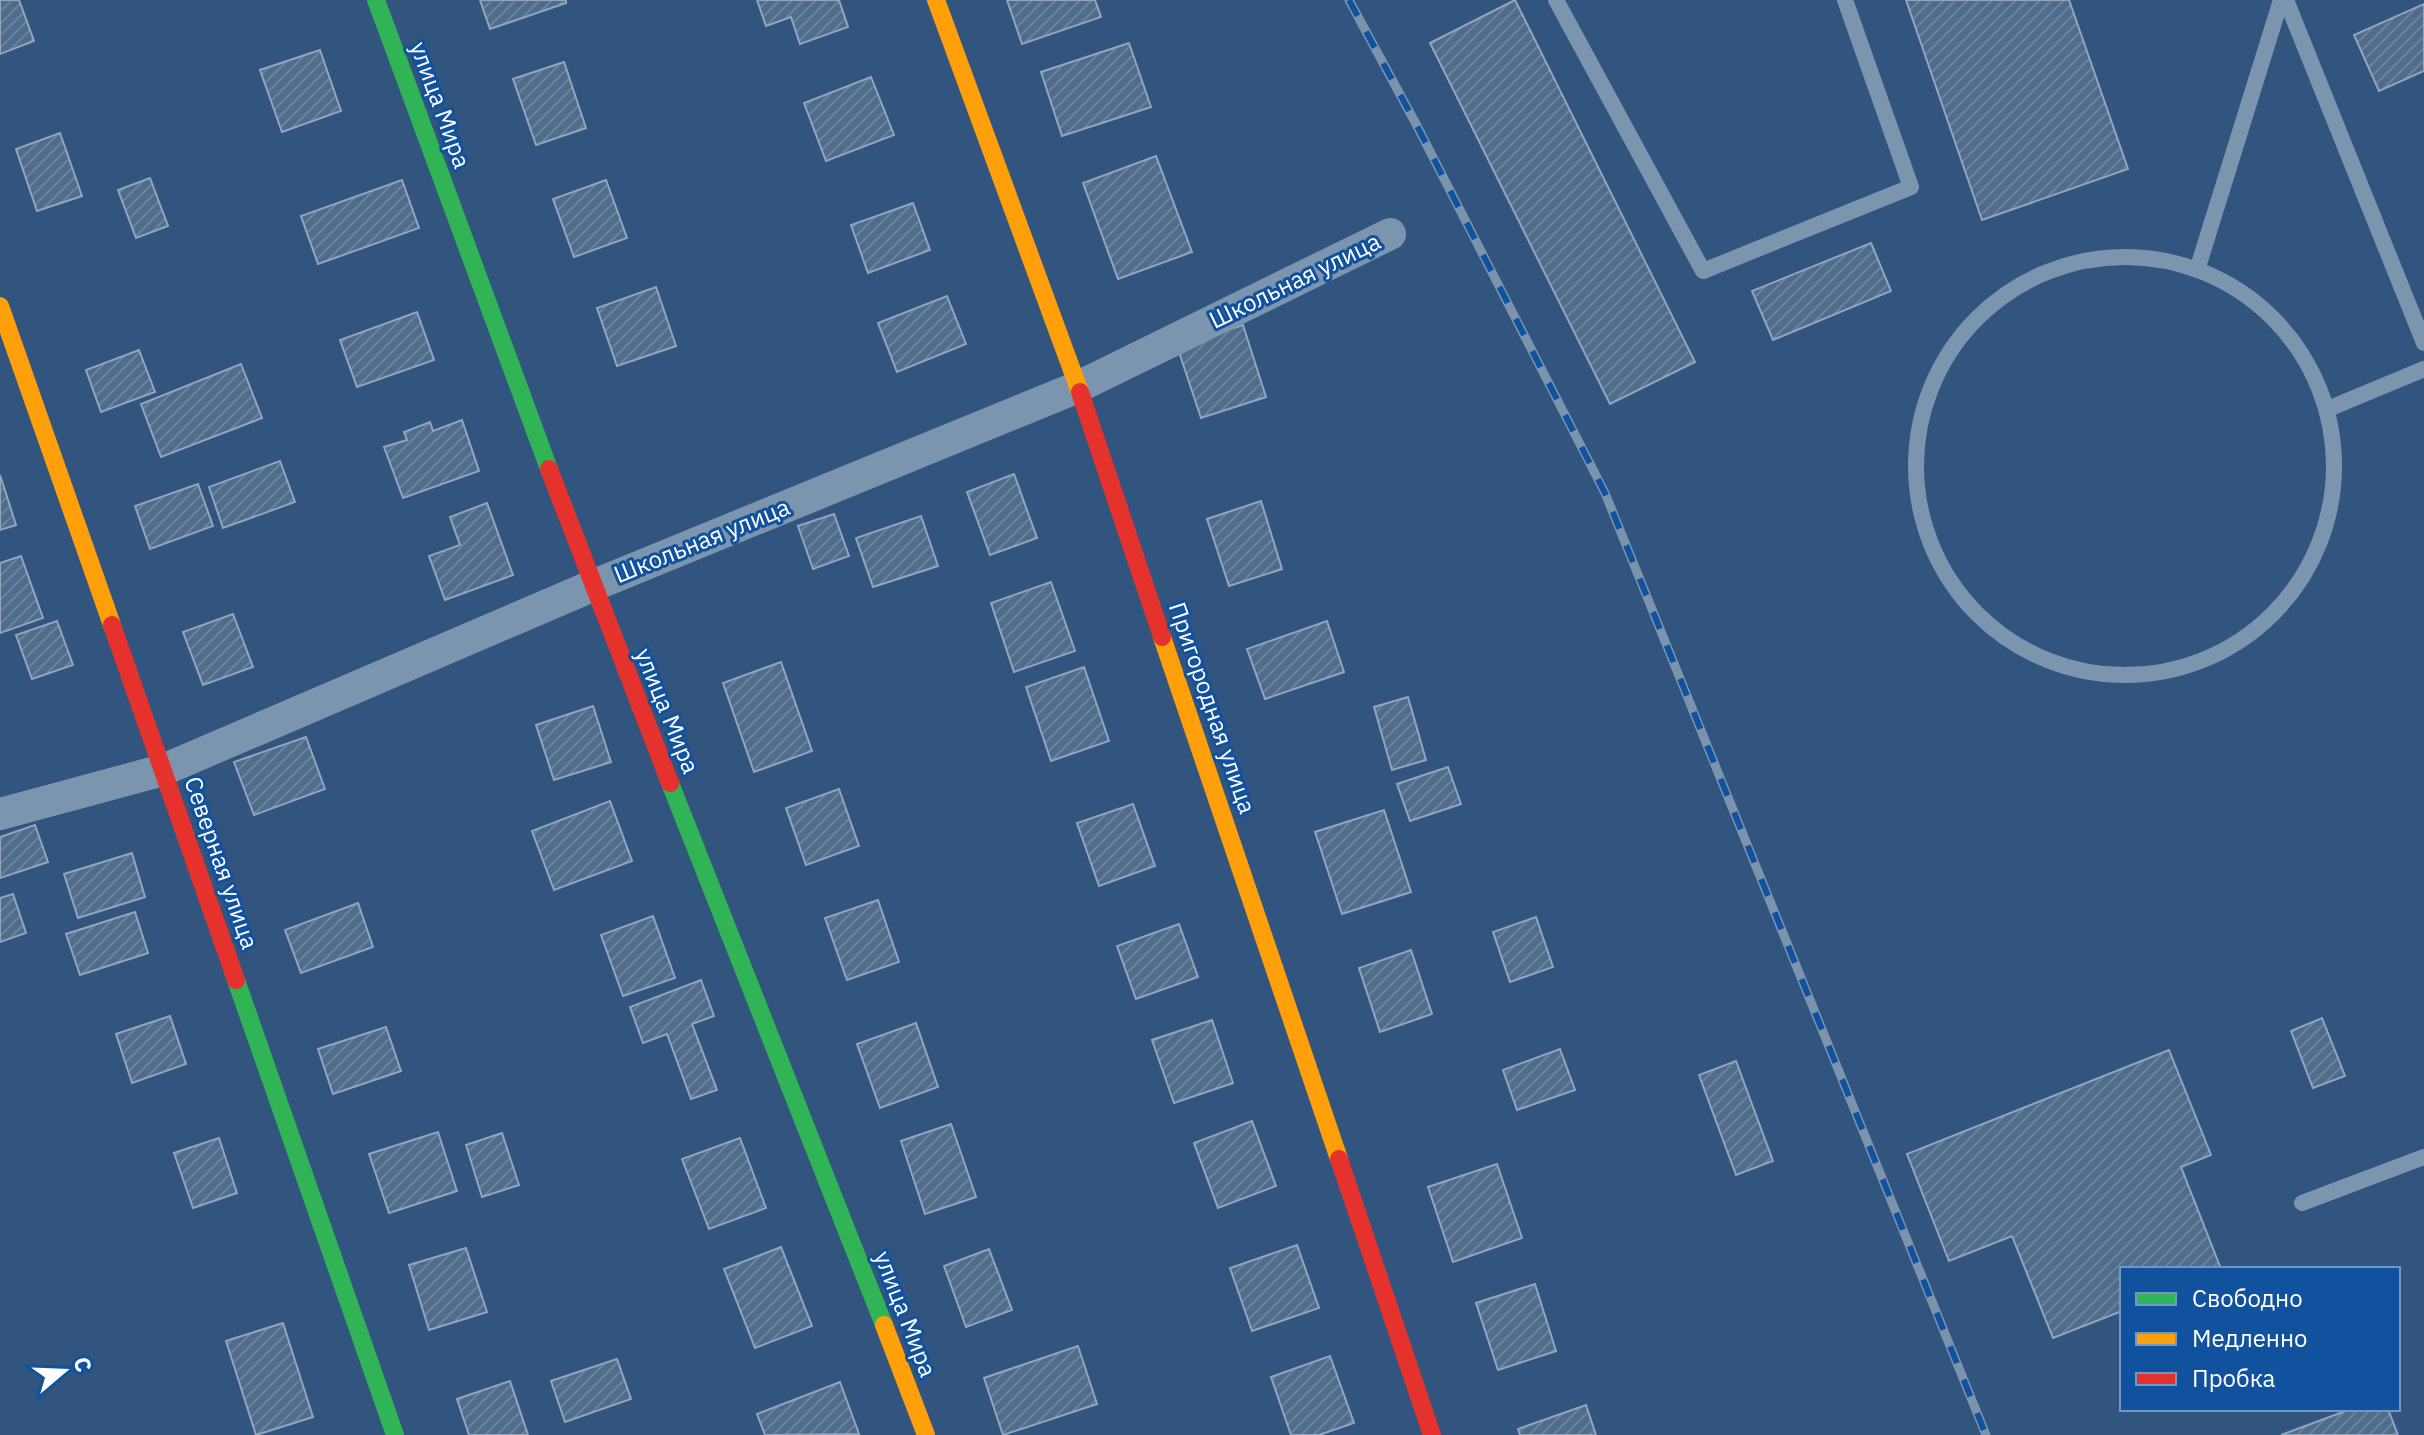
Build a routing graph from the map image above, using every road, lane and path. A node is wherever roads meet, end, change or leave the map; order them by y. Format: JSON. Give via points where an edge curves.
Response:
{"nodes":[{"id":1,"x":376,"y":0,"type":"edge"},
{"id":2,"x":936,"y":0,"type":"edge"},
{"id":3,"x":1556,"y":0,"type":"edge"},
{"id":4,"x":1845,"y":0,"type":"edge"},
{"id":5,"x":2283,"y":0,"type":"edge"},
{"id":6,"x":1390,"y":234,"type":"dead end"},
{"id":7,"x":2198,"y":267,"type":"junction"},
{"id":8,"x":0,"y":306,"type":"edge"},
{"id":9,"x":2424,"y":343,"type":"edge"},
{"id":10,"x":2424,"y":369,"type":"edge"},
{"id":11,"x":1078,"y":387,"type":"junction"},
{"id":12,"x":2328,"y":409,"type":"junction"},
{"id":13,"x":592,"y":586,"type":"junction"},
{"id":14,"x":163,"y":770,"type":"junction"},
{"id":15,"x":0,"y":814,"type":"edge"},
{"id":16,"x":2424,"y":1157,"type":"edge"},
{"id":17,"x":2302,"y":1203,"type":"dead end"},
{"id":18,"x":395,"y":1435,"type":"edge"},
{"id":19,"x":926,"y":1435,"type":"edge"},
{"id":20,"x":1432,"y":1435,"type":"edge"}],
"edges":[{"from":1,"to":13,"type":"street","name":"улица Мира"},
{"from":2,"to":11,"type":"street","name":"Пригородная улица"},
{"from":3,"to":4,"type":"lane","via":[[1703,271],[1911,187]]},
{"from":5,"to":7,"type":"lane"},
{"from":5,"to":9,"type":"lane"},
{"from":6,"to":11,"type":"street","name":"Школьная улица"},
{"from":7,"to":12,"type":"lane","via":[[2264,309],[2300,349]]},
{"from":7,"to":12,"type":"lane","via":[[2126,254],[2053,266],[1990,303],[1942,358],[1917,427],[1916,500],[1941,570],[1987,627],[2050,664],[2116,677],[2181,670],[2241,642],[2290,598],[2322,540],[2335,475]]},
{"from":8,"to":14,"type":"street","name":"Северная улица"},
{"from":10,"to":12,"type":"lane"},
{"from":11,"to":13,"type":"street","name":"Школьная улица"},
{"from":11,"to":20,"type":"street","name":"Пригородная улица"},
{"from":13,"to":14,"type":"street","name":"Школьная улица"},
{"from":13,"to":19,"type":"street","name":"улица Мира"},
{"from":14,"to":15,"type":"street","name":"Школьная улица"},
{"from":14,"to":18,"type":"street","name":"Северная улица"},
{"from":16,"to":17,"type":"lane"}]}
